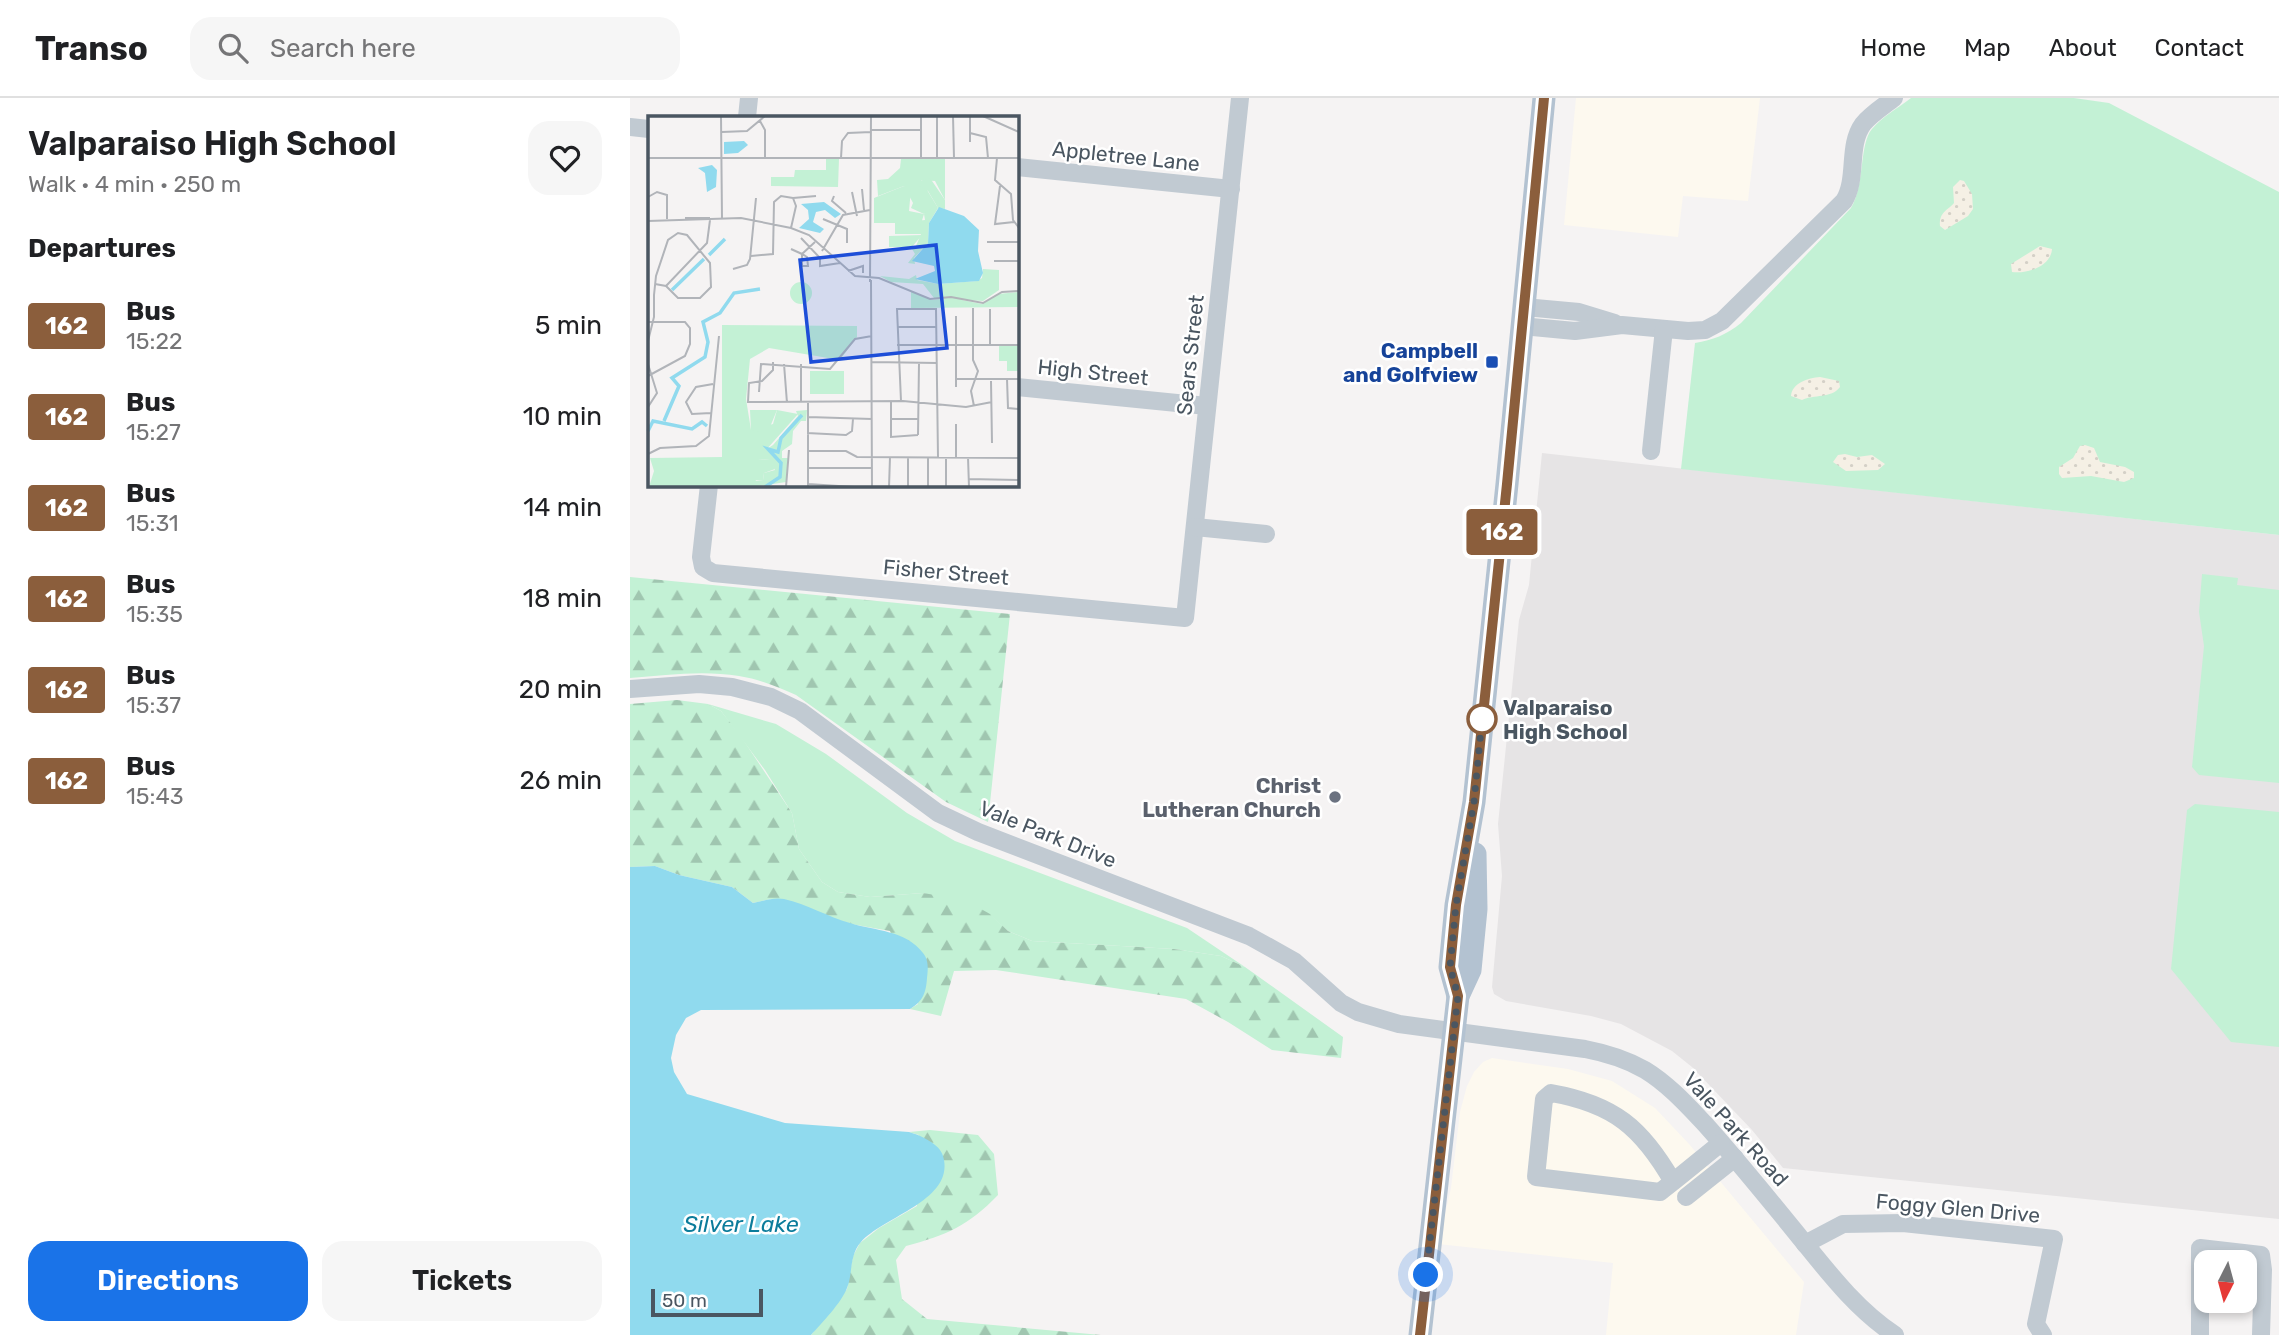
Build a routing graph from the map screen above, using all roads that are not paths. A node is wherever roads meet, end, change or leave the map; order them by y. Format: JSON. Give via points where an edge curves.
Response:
{"nodes":[{"id":1,"x":749,"y":98,"type":"edge"},
{"id":2,"x":1240,"y":98,"type":"edge"},
{"id":3,"x":1544,"y":98,"type":"edge"},
{"id":4,"x":1894,"y":98,"type":"edge"},
{"id":5,"x":747,"y":116,"type":"edge"},
{"id":6,"x":630,"y":127,"type":"edge"},
{"id":7,"x":648,"y":129,"type":"edge"},
{"id":8,"x":1018,"y":167,"type":"edge"},
{"id":9,"x":1231,"y":189,"type":"junction"},
{"id":10,"x":1523,"y":316,"type":"junction"},
{"id":11,"x":1664,"y":329,"type":"junction"},
{"id":12,"x":1018,"y":387,"type":"edge"},
{"id":13,"x":1208,"y":406,"type":"junction"},
{"id":14,"x":1651,"y":451,"type":"dead end"},
{"id":15,"x":709,"y":486,"type":"edge"},
{"id":16,"x":1195,"y":527,"type":"junction"},
{"id":17,"x":1266,"y":534,"type":"dead end"},
{"id":18,"x":1185,"y":618,"type":"joint"},
{"id":19,"x":630,"y":689,"type":"edge"},
{"id":20,"x":1453,"y":1031,"type":"junction"},
{"id":21,"x":1721,"y":1143,"type":"junction"},
{"id":22,"x":1735,"y":1158,"type":"junction"},
{"id":23,"x":1673,"y":1182,"type":"junction"},
{"id":24,"x":1686,"y":1197,"type":"dead end"},
{"id":25,"x":1805,"y":1244,"type":"junction"},
{"id":26,"x":1420,"y":1335,"type":"edge"},
{"id":27,"x":1895,"y":1335,"type":"edge"},
{"id":28,"x":2043,"y":1335,"type":"edge"},
{"id":29,"x":2200,"y":1335,"type":"edge"},
{"id":30,"x":2261,"y":1335,"type":"edge"}],
"edges":[{"from":1,"to":5,"type":"street"},
{"from":2,"to":9,"type":"street","name":"Sears Street"},
{"from":3,"to":10,"type":"main road"},
{"from":4,"to":11,"type":"street","via":[[1867,119],[1858,133],[1851,186],[1838,208],[1722,321],[1705,330]]},
{"from":6,"to":7,"type":"street"},
{"from":8,"to":9,"type":"street","name":"Appletree Lane"},
{"from":9,"to":13,"type":"street","name":"Sears Street"},
{"from":10,"to":11,"type":"street","via":[[1575,331],[1622,325]]},
{"from":10,"to":20,"type":"main road","via":[[1474,802],[1476,909],[1470,970],[1458,996]]},
{"from":11,"to":14,"type":"street"},
{"from":12,"to":13,"type":"street","name":"High Street"},
{"from":13,"to":16,"type":"street","name":"Sears Street"},
{"from":15,"to":18,"type":"street","name":"Fisher Street","via":[[701,557],[703,567],[713,573]]},
{"from":16,"to":17,"type":"street"},
{"from":16,"to":18,"type":"street","name":"Sears Street"},
{"from":19,"to":20,"type":"street","name":"Vale Park Drive","via":[[699,684],[771,697],[800,711],[938,813],[1249,936],[1294,961],[1341,1003],[1358,1012],[1399,1024]]},
{"from":20,"to":21,"type":"street","name":"Vale Park Road","via":[[1585,1049],[1622,1059],[1668,1087]]},
{"from":20,"to":26,"type":"main road"},
{"from":21,"to":22,"type":"street","name":"Vale Park Road"},
{"from":21,"to":23,"type":"street"},
{"from":22,"to":24,"type":"street"},
{"from":22,"to":25,"type":"street","name":"Vale Park Road"},
{"from":23,"to":23,"type":"street","via":[[1660,1192],[1536,1177],[1544,1099],[1551,1093],[1612,1111],[1644,1137]]},
{"from":25,"to":27,"type":"street","name":"Vale Park Road","via":[[1859,1306]]},
{"from":25,"to":28,"type":"street","name":"Foggy Glen Drive","via":[[1843,1223],[1903,1223],[2054,1239],[2036,1324]]},
{"from":29,"to":30,"type":"street","via":[[2200,1248],[2262,1255]]}]}
